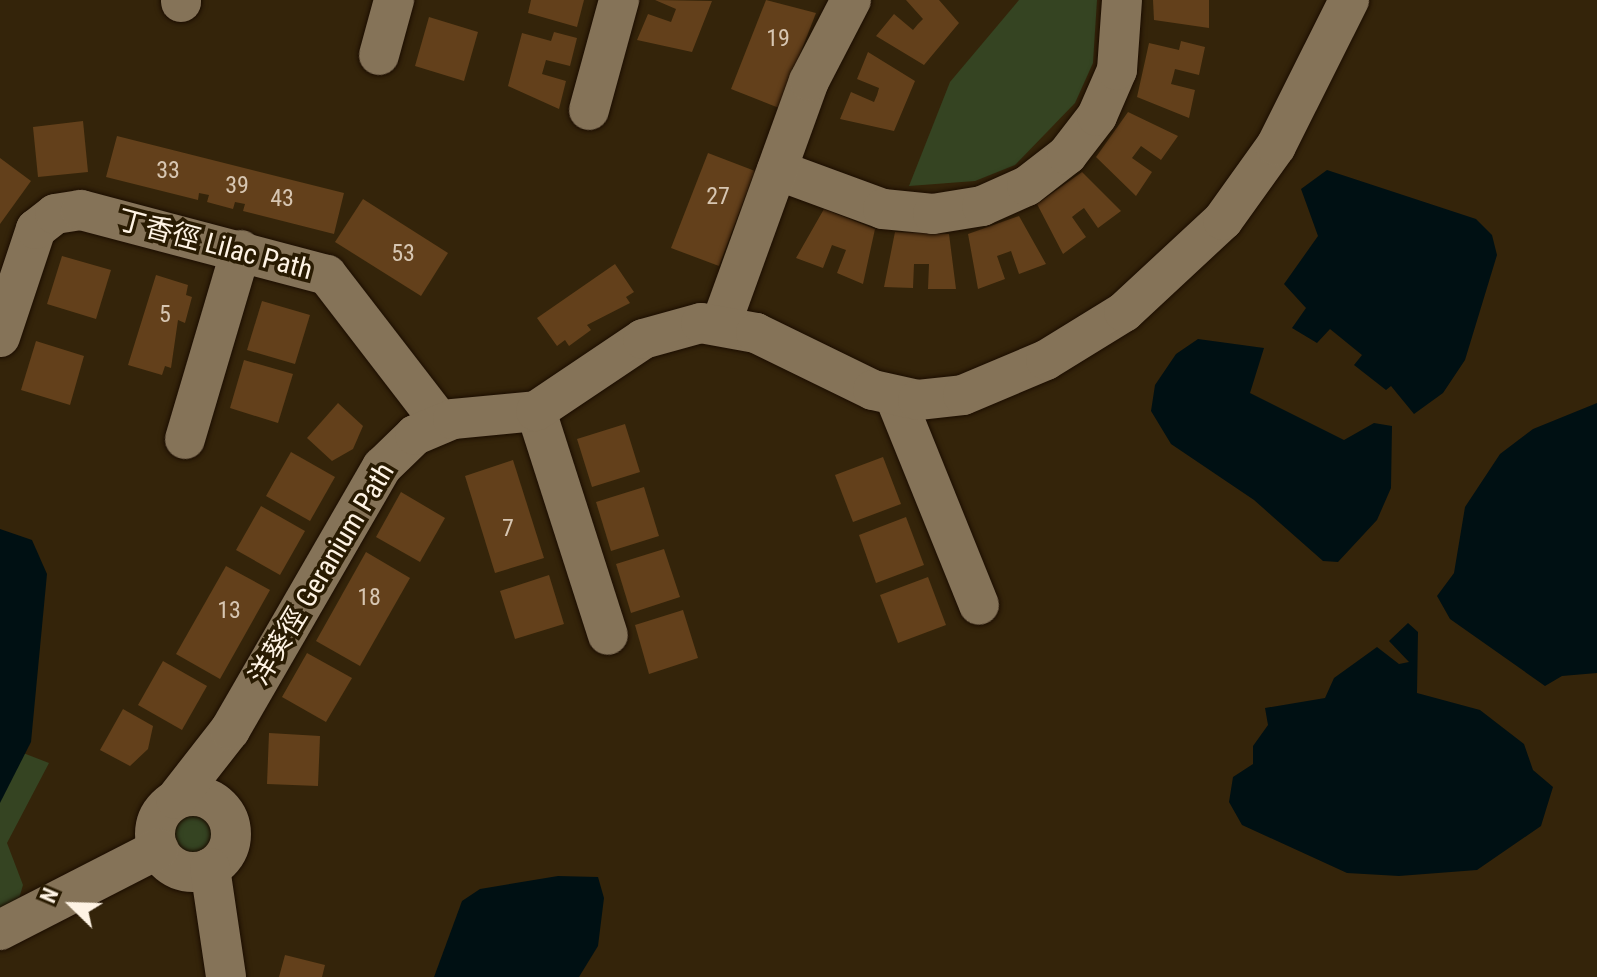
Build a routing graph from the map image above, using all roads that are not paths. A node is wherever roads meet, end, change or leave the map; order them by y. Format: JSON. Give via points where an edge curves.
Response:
{"nodes":[{"id":1,"x":394,"y":0,"type":"edge"},
{"id":2,"x":619,"y":0,"type":"edge"},
{"id":3,"x":851,"y":0,"type":"edge"},
{"id":4,"x":1122,"y":0,"type":"edge"},
{"id":5,"x":1349,"y":0,"type":"edge"},
{"id":6,"x":379,"y":55,"type":"dead end"},
{"id":7,"x":589,"y":110,"type":"dead end"},
{"id":8,"x":777,"y":170,"type":"junction"},
{"id":9,"x":241,"y":250,"type":"junction"},
{"id":10,"x":721,"y":324,"type":"junction"},
{"id":11,"x":0,"y":337,"type":"edge"},
{"id":12,"x":895,"y":397,"type":"junction"},
{"id":13,"x":536,"y":411,"type":"junction"},
{"id":14,"x":441,"y":423,"type":"junction"},
{"id":15,"x":185,"y":439,"type":"dead end"},
{"id":16,"x":979,"y":605,"type":"dead end"},
{"id":17,"x":608,"y":635,"type":"dead end"},
{"id":18,"x":230,"y":730,"type":"junction"},
{"id":19,"x":176,"y":799,"type":"junction"},
{"id":20,"x":216,"y":803,"type":"junction"},
{"id":21,"x":158,"y":849,"type":"junction"},
{"id":22,"x":210,"y":868,"type":"junction"},
{"id":23,"x":0,"y":930,"type":"edge"},
{"id":24,"x":226,"y":977,"type":"edge"}],
"edges":[{"from":1,"to":6,"type":"street"},
{"from":2,"to":7,"type":"street"},
{"from":3,"to":8,"type":"street"},
{"from":4,"to":8,"type":"street","via":[[1117,70],[1097,116],[1067,155],[1027,186],[982,206],[933,214],[883,209]]},
{"from":5,"to":12,"type":"street","name":"洋葵徑 Geranium Path","via":[[1251,184],[1159,284],[1086,338],[1005,379],[940,399]]},
{"from":8,"to":10,"type":"street"},
{"from":9,"to":11,"type":"street","name":"丁香徑 Lilac Path","via":[[81,210],[55,214],[29,239]]},
{"from":9,"to":14,"type":"street","name":"丁香徑 Lilac Path","via":[[327,275]]},
{"from":9,"to":15,"type":"street"},
{"from":10,"to":12,"type":"street","name":"洋葵徑 Geranium Path"},
{"from":10,"to":13,"type":"street","name":"洋葵徑 Geranium Path","via":[[681,325],[643,339]]},
{"from":12,"to":16,"type":"street"},
{"from":13,"to":14,"type":"street","name":"洋葵徑 Geranium Path"},
{"from":13,"to":17,"type":"street"},
{"from":14,"to":18,"type":"street","name":"洋葵徑 Geranium Path","via":[[382,467]]},
{"from":18,"to":19,"type":"street","name":"洋葵徑 Geranium Path"},
{"from":18,"to":20,"type":"street","name":"洋葵徑 Geranium Path"},
{"from":19,"to":20,"type":"street"},
{"from":19,"to":21,"type":"street","via":[[157,821]]},
{"from":20,"to":22,"type":"street","via":[[231,837]]},
{"from":21,"to":22,"type":"street","via":[[186,872]]},
{"from":21,"to":23,"type":"street"},
{"from":22,"to":24,"type":"street"}]}
